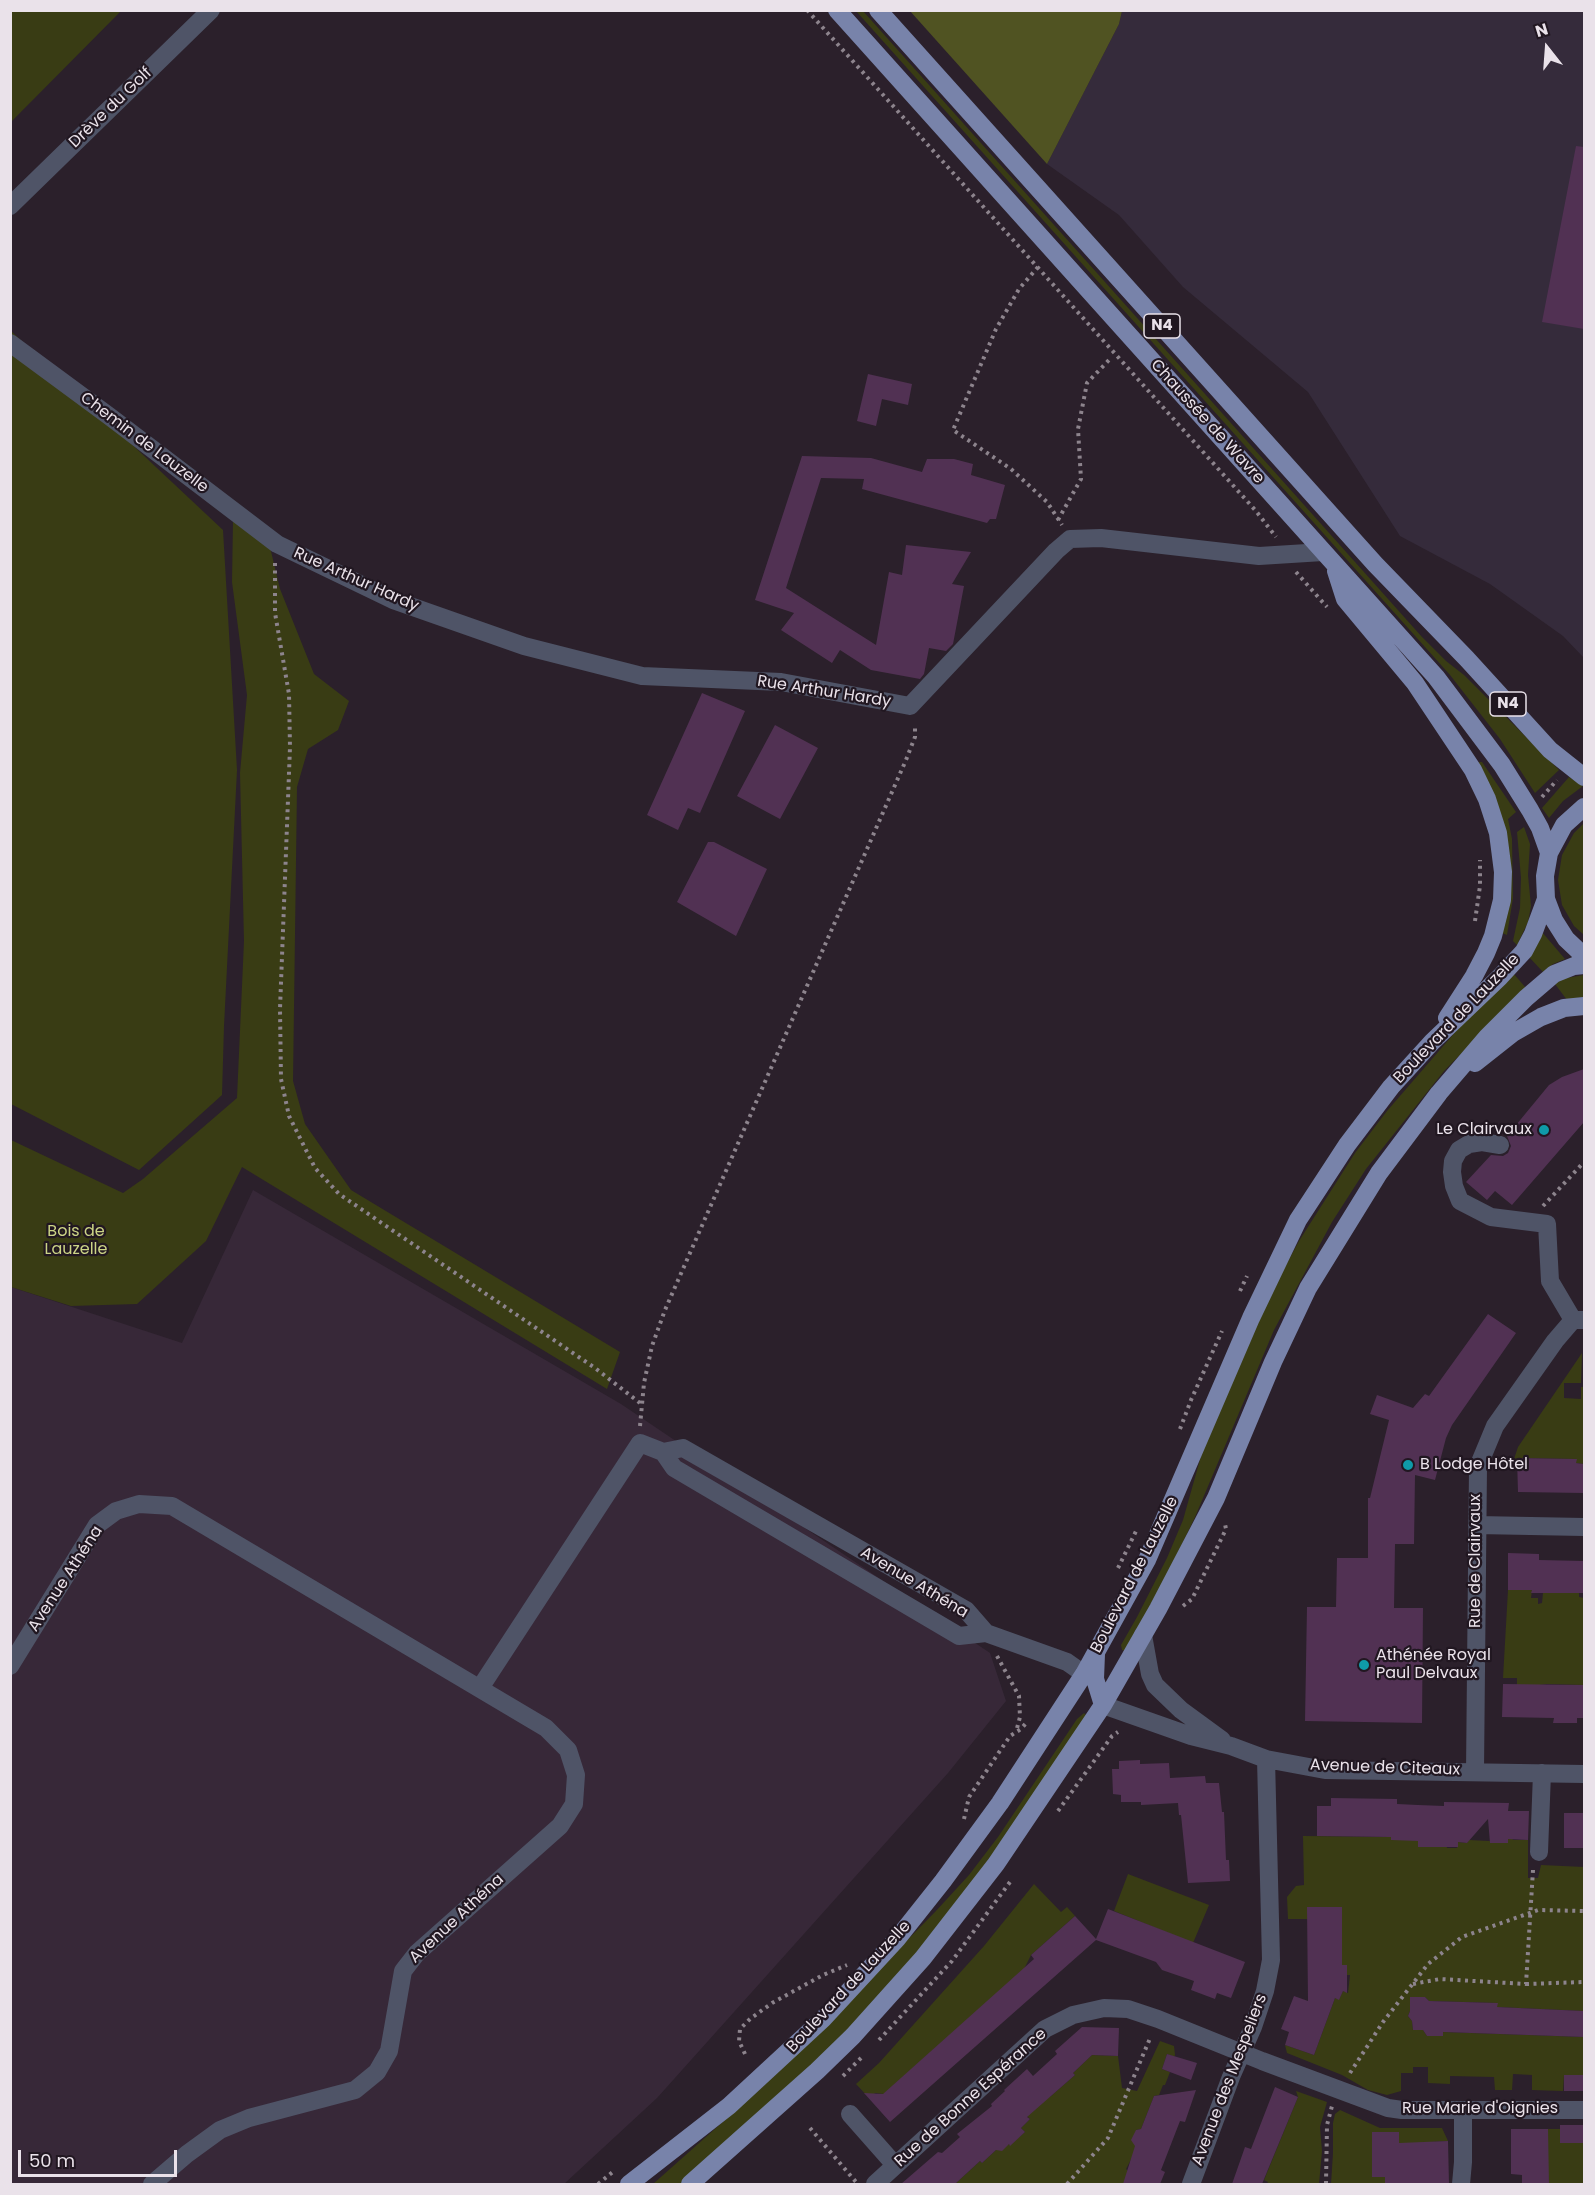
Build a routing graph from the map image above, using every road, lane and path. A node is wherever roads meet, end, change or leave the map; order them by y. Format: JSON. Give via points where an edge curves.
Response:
{"nodes":[{"id":1,"x":211,"y":10,"type":"edge"},
{"id":2,"x":807,"y":10,"type":"edge"},
{"id":3,"x":837,"y":10,"type":"edge"},
{"id":4,"x":878,"y":10,"type":"edge"},
{"id":5,"x":10,"y":206,"type":"edge"},
{"id":6,"x":1053,"y":251,"type":"junction"},
{"id":7,"x":1038,"y":267,"type":"junction"},
{"id":8,"x":10,"y":343,"type":"edge"},
{"id":9,"x":1110,"y":359,"type":"dead end"},
{"id":10,"x":1058,"y":520,"type":"junction"},
{"id":11,"x":1070,"y":539,"type":"junction"},
{"id":12,"x":277,"y":544,"type":"junction"},
{"id":13,"x":1285,"y":556,"type":"junction"},
{"id":14,"x":1328,"y":557,"type":"junction"},
{"id":15,"x":1330,"y":611,"type":"dead end"},
{"id":16,"x":910,"y":706,"type":"junction"},
{"id":17,"x":1584,"y":777,"type":"edge"},
{"id":18,"x":1584,"y":807,"type":"edge"},
{"id":19,"x":1479,"y":852,"type":"dead end"},
{"id":20,"x":1549,"y":854,"type":"junction"},
{"id":21,"x":1546,"y":899,"type":"junction"},
{"id":22,"x":1475,"y":926,"type":"dead end"},
{"id":23,"x":1584,"y":956,"type":"edge"},
{"id":24,"x":1584,"y":965,"type":"edge"},
{"id":25,"x":1584,"y":1006,"type":"edge"},
{"id":26,"x":1432,"y":1042,"type":"junction"},
{"id":27,"x":1439,"y":1093,"type":"junction"},
{"id":28,"x":1500,"y":1145,"type":"dead end"},
{"id":29,"x":1584,"y":1162,"type":"edge"},
{"id":30,"x":1531,"y":1223,"type":"junction"},
{"id":31,"x":1579,"y":1320,"type":"edge"},
{"id":32,"x":663,"y":1452,"type":"junction"},
{"id":33,"x":1477,"y":1525,"type":"junction"},
{"id":34,"x":1584,"y":1527,"type":"edge"},
{"id":35,"x":986,"y":1633,"type":"junction"},
{"id":36,"x":1143,"y":1635,"type":"junction"},
{"id":37,"x":1096,"y":1653,"type":"junction"},
{"id":38,"x":10,"y":1666,"type":"edge"},
{"id":39,"x":1084,"y":1674,"type":"junction"},
{"id":40,"x":480,"y":1688,"type":"junction"},
{"id":41,"x":1103,"y":1705,"type":"junction"},
{"id":42,"x":1032,"y":1714,"type":"dead end"},
{"id":43,"x":1015,"y":1733,"type":"junction"},
{"id":44,"x":1231,"y":1746,"type":"junction"},
{"id":45,"x":1266,"y":1759,"type":"junction"},
{"id":46,"x":1475,"y":1771,"type":"junction"},
{"id":47,"x":1542,"y":1773,"type":"junction"},
{"id":48,"x":1584,"y":1774,"type":"edge"},
{"id":49,"x":963,"y":1822,"type":"dead end"},
{"id":50,"x":1539,"y":1852,"type":"joint"},
{"id":51,"x":1584,"y":1911,"type":"edge"},
{"id":52,"x":1530,"y":1912,"type":"junction"},
{"id":53,"x":850,"y":1964,"type":"dead end"},
{"id":54,"x":1584,"y":1982,"type":"edge"},
{"id":55,"x":1413,"y":1984,"type":"junction"},
{"id":56,"x":1526,"y":1984,"type":"junction"},
{"id":57,"x":1158,"y":2019,"type":"junction"},
{"id":58,"x":1241,"y":2053,"type":"junction"},
{"id":59,"x":745,"y":2054,"type":"dead end"},
{"id":60,"x":1339,"y":2090,"type":"junction"},
{"id":61,"x":1463,"y":2110,"type":"junction"},
{"id":62,"x":1584,"y":2110,"type":"edge"},
{"id":63,"x":850,"y":2114,"type":"dead end"},
{"id":64,"x":810,"y":2128,"type":"dead end"},
{"id":65,"x":895,"y":2165,"type":"junction"},
{"id":66,"x":152,"y":2184,"type":"edge"},
{"id":67,"x":629,"y":2184,"type":"edge"},
{"id":68,"x":690,"y":2184,"type":"edge"},
{"id":69,"x":858,"y":2184,"type":"edge"},
{"id":70,"x":875,"y":2184,"type":"edge"},
{"id":71,"x":1067,"y":2184,"type":"edge"},
{"id":72,"x":1191,"y":2184,"type":"edge"},
{"id":73,"x":1326,"y":2184,"type":"edge"},
{"id":74,"x":1461,"y":2184,"type":"edge"}],
"edges":[{"from":1,"to":5,"type":"street","name":"Drève du Golf"},
{"from":2,"to":7,"type":"path"},
{"from":3,"to":6,"type":"main road","name":"Chaussée de Wavre","number":"N4"},
{"from":4,"to":17,"type":"main road","name":"Chaussée de Wavre","number":"N4","via":[[1375,564],[1550,750]]},
{"from":6,"to":7,"type":"path"},
{"from":6,"to":14,"type":"main road","name":"Chaussée de Wavre","number":"N4"},
{"from":7,"to":10,"type":"path","via":[[1019,289],[996,328],[953,430],[1011,469],[1047,502]]},
{"from":7,"to":13,"type":"path","via":[[1268,525]]},
{"from":8,"to":12,"type":"street","name":"Chemin de Lauzelle"},
{"from":9,"to":10,"type":"path","via":[[1087,383],[1078,429],[1081,479]]},
{"from":10,"to":11,"type":"path"},
{"from":11,"to":13,"type":"street","via":[[1101,538]]},
{"from":11,"to":16,"type":"street","name":"Rue Arthur Hardy"},
{"from":12,"to":16,"type":"street","name":"Rue Arthur Hardy","via":[[393,600],[524,646],[642,676],[781,682]]},
{"from":12,"to":16,"type":"path","via":[[275,614],[290,694],[280,1009],[281,1079],[289,1116],[315,1168],[339,1194],[595,1368],[640,1403],[652,1346],[665,1310],[906,760],[916,727]]},
{"from":13,"to":14,"type":"street"},
{"from":13,"to":15,"type":"path"},
{"from":14,"to":20,"type":"main road","name":"Chaussée de Wavre","number":"N4","via":[[1436,677],[1502,765],[1530,810]]},
{"from":14,"to":26,"type":"main road","via":[[1345,599],[1415,683],[1473,770],[1498,833],[1502,900],[1493,936],[1474,976]]},
{"from":18,"to":20,"type":"main road","via":[[1564,825]]},
{"from":19,"to":22,"type":"path"},
{"from":20,"to":21,"type":"main road"},
{"from":21,"to":23,"type":"main road","via":[[1566,939]]},
{"from":21,"to":26,"type":"main road","name":"Boulevard de Lauzelle","via":[[1524,951]]},
{"from":24,"to":27,"type":"main road","name":"Boulevard de Lauzelle","via":[[1563,969],[1543,982],[1487,1037]]},
{"from":25,"to":27,"type":"main road","via":[[1556,1011],[1513,1033]]},
{"from":26,"to":37,"type":"main road","name":"Boulevard de Lauzelle","via":[[1347,1145],[1298,1220],[1238,1347],[1147,1560]]},
{"from":27,"to":36,"type":"main road","name":"Boulevard de Lauzelle","via":[[1379,1173],[1308,1288],[1216,1498]]},
{"from":28,"to":30,"type":"street","via":[[1482,1142],[1459,1150],[1453,1161],[1454,1186],[1460,1201],[1491,1217]]},
{"from":29,"to":30,"type":"path"},
{"from":30,"to":31,"type":"street","via":[[1547,1224],[1550,1281]]},
{"from":31,"to":33,"type":"street","name":"Rue de Clairvaux","via":[[1555,1341],[1495,1426],[1478,1467]]},
{"from":32,"to":35,"type":"street","name":"Avenue Athéna","via":[[683,1448],[966,1610]]},
{"from":32,"to":35,"type":"street","name":"Avenue Athéna","via":[[674,1468],[959,1636]]},
{"from":32,"to":40,"type":"street","name":"Avenue Athéna","via":[[640,1443]]},
{"from":33,"to":34,"type":"street"},
{"from":33,"to":46,"type":"street","name":"Rue de Clairvaux"},
{"from":35,"to":39,"type":"street","via":[[1067,1662]]},
{"from":35,"to":43,"type":"path","via":[[1019,1696],[1020,1717]]},
{"from":36,"to":41,"type":"main road","name":"Boulevard de Lauzelle"},
{"from":36,"to":44,"type":"street","name":"Avenue de Citeaux","via":[[1155,1685],[1166,1698]]},
{"from":37,"to":39,"type":"main road","name":"Boulevard de Lauzelle"},
{"from":37,"to":41,"type":"main road","via":[[1095,1679]]},
{"from":38,"to":40,"type":"street","name":"Avenue Athéna","via":[[97,1525],[116,1511],[139,1504],[172,1506]]},
{"from":39,"to":67,"type":"main road","name":"Boulevard de Lauzelle","via":[[1000,1803],[897,1939],[823,2019],[729,2106]]},
{"from":40,"to":66,"type":"street","name":"Avenue Athéna","via":[[546,1728],[568,1750],[576,1775],[574,1804],[560,1826],[410,1962],[404,1971],[389,2051],[377,2072],[356,2090],[249,2118],[220,2130]]},
{"from":41,"to":44,"type":"street","name":"Avenue de Citeaux"},
{"from":41,"to":68,"type":"main road","name":"Boulevard de Lauzelle","via":[[996,1864],[923,1958],[817,2071]]},
{"from":42,"to":43,"type":"path"},
{"from":43,"to":49,"type":"path","via":[[969,1797]]},
{"from":44,"to":45,"type":"street","name":"Avenue de Citeaux"},
{"from":45,"to":46,"type":"street","name":"Avenue de Citeaux","via":[[1325,1770]]},
{"from":45,"to":58,"type":"street","name":"Avenue des Mespeliers","via":[[1271,1960],[1265,1991]]},
{"from":46,"to":47,"type":"street","name":"Avenue de Citeaux"},
{"from":47,"to":48,"type":"street","name":"Avenue de Citeaux"},
{"from":47,"to":50,"type":"street"},
{"from":50,"to":52,"type":"path","via":[[1534,1863]]},
{"from":51,"to":52,"type":"path"},
{"from":52,"to":55,"type":"path","via":[[1462,1936],[1428,1964]]},
{"from":52,"to":56,"type":"path"},
{"from":53,"to":59,"type":"path","via":[[823,1975],[750,2019],[740,2029],[739,2041]]},
{"from":54,"to":56,"type":"path"},
{"from":55,"to":56,"type":"path","via":[[1440,1979]]},
{"from":55,"to":60,"type":"path"},
{"from":57,"to":58,"type":"street","name":"Rue de Bonne Espérance"},
{"from":57,"to":65,"type":"street","name":"Rue de Bonne Espérance","via":[[1128,2009],[1104,2008],[1073,2015],[1045,2030]]},
{"from":57,"to":71,"type":"path","via":[[1108,2138]]},
{"from":58,"to":60,"type":"street","name":"Rue Marie d'Oignies"},
{"from":58,"to":72,"type":"street","name":"Avenue des Mespeliers"},
{"from":60,"to":61,"type":"street","name":"Rue Marie d'Oignies","via":[[1388,2108]]},
{"from":60,"to":73,"type":"path","via":[[1328,2125]]},
{"from":61,"to":62,"type":"street","name":"Rue Marie d'Oignies"},
{"from":61,"to":74,"type":"street"},
{"from":63,"to":65,"type":"street"},
{"from":64,"to":69,"type":"path"},
{"from":65,"to":70,"type":"street","name":"Rue de Bonne Espérance"}]}
